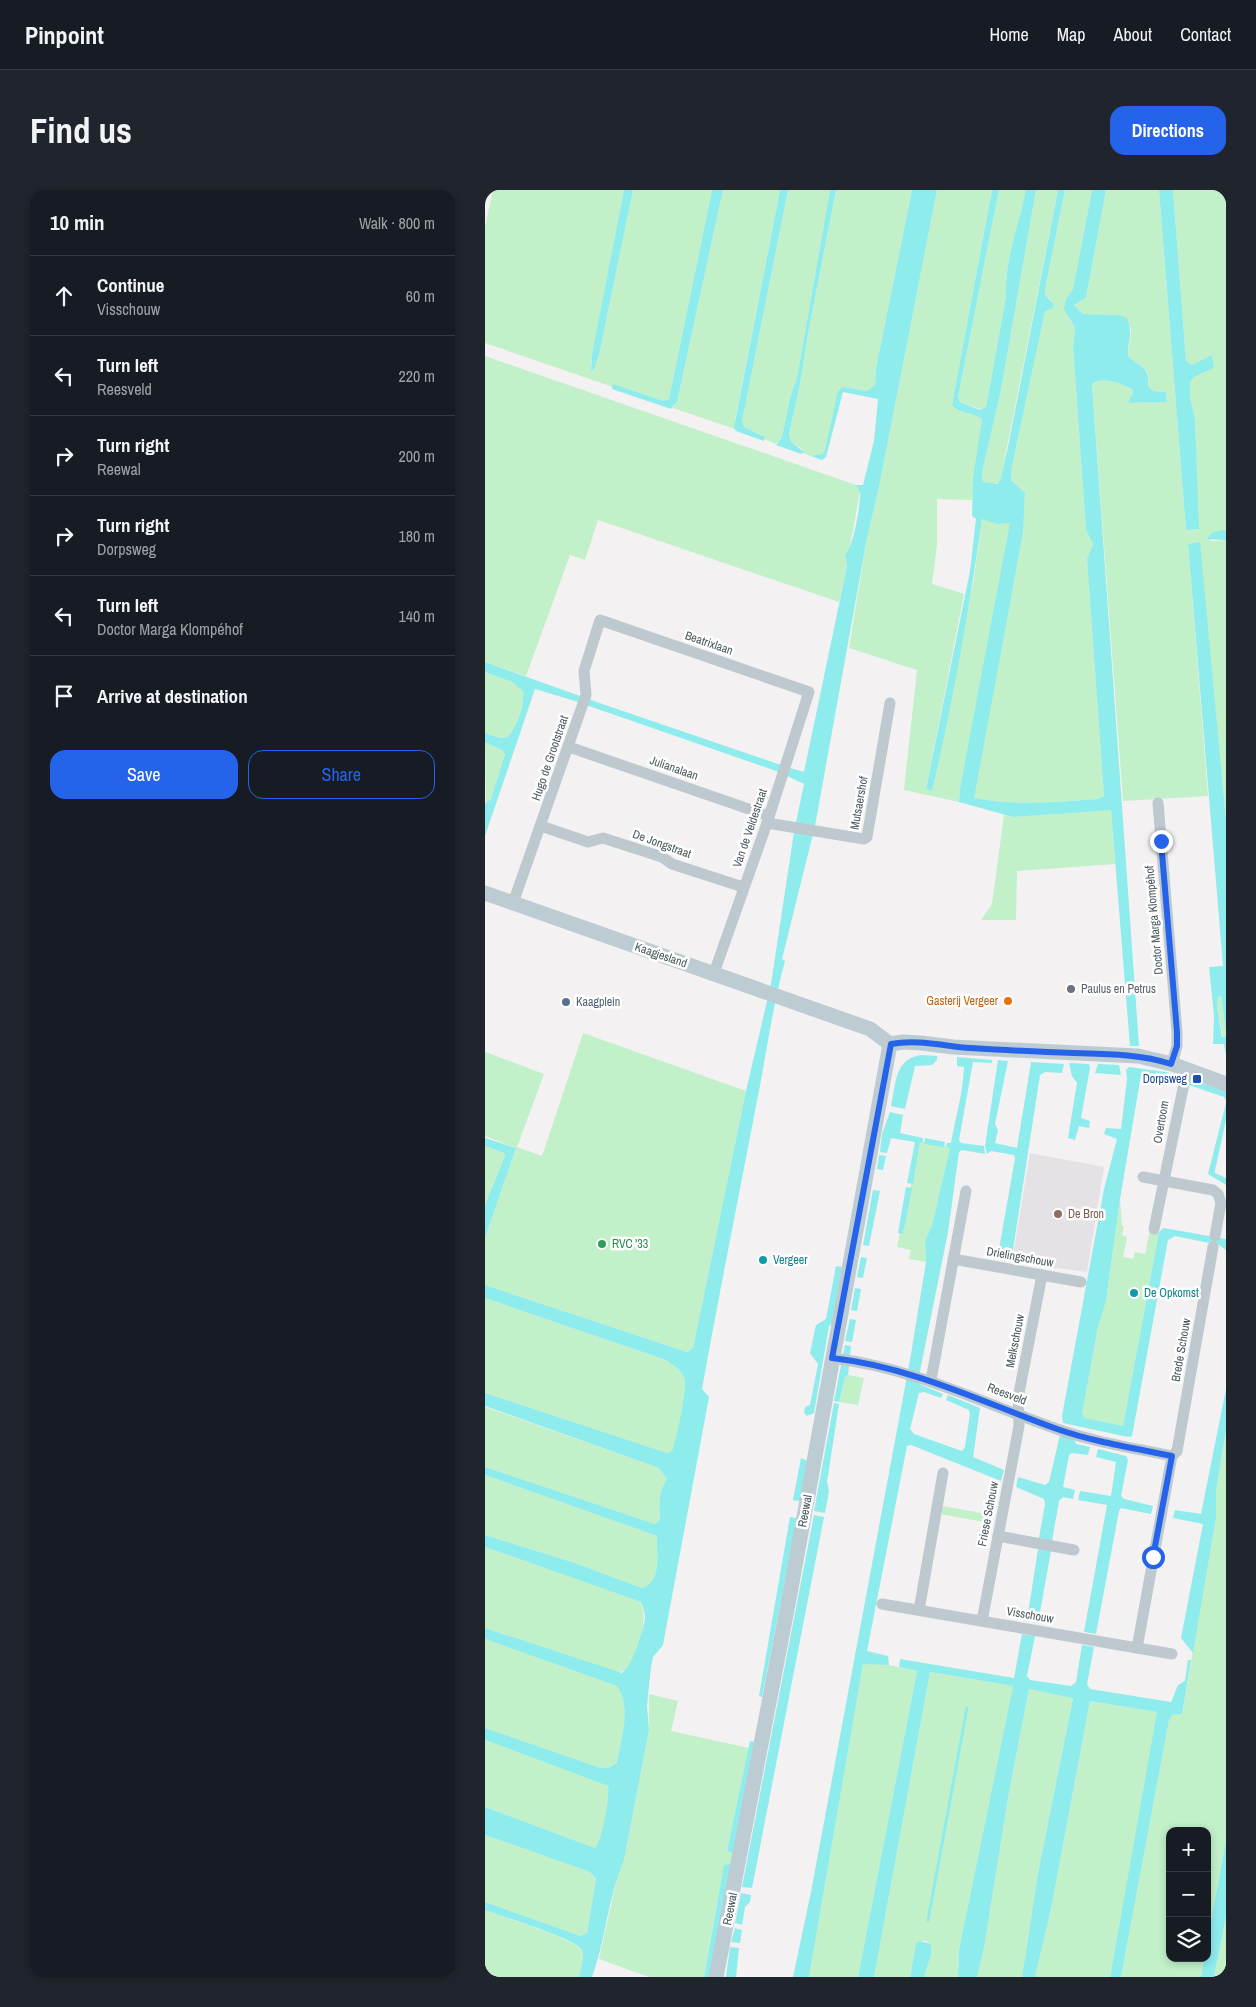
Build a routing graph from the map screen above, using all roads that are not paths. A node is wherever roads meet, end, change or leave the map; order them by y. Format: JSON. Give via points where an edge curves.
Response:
{"nodes":[{"id":1,"x":600,"y":620,"type":"joint"},
{"id":2,"x":809,"y":692,"type":"joint"},
{"id":3,"x":890,"y":702,"type":"dead end"},
{"id":4,"x":569,"y":747,"type":"junction"},
{"id":5,"x":1158,"y":803,"type":"dead end"},
{"id":6,"x":768,"y":819,"type":"junction"},
{"id":7,"x":541,"y":826,"type":"junction"},
{"id":8,"x":743,"y":887,"type":"junction"},
{"id":9,"x":485,"y":893,"type":"edge"},
{"id":10,"x":513,"y":903,"type":"junction"},
{"id":11,"x":714,"y":973,"type":"junction"},
{"id":12,"x":891,"y":1044,"type":"junction"},
{"id":13,"x":1171,"y":1064,"type":"junction"},
{"id":14,"x":1185,"y":1077,"type":"junction"},
{"id":15,"x":1226,"y":1084,"type":"edge"},
{"id":16,"x":1143,"y":1177,"type":"dead end"},
{"id":17,"x":1165,"y":1181,"type":"junction"},
{"id":18,"x":966,"y":1191,"type":"dead end"},
{"id":19,"x":1154,"y":1229,"type":"dead end"},
{"id":20,"x":953,"y":1259,"type":"junction"},
{"id":21,"x":1042,"y":1275,"type":"junction"},
{"id":22,"x":1081,"y":1282,"type":"dead end"},
{"id":23,"x":836,"y":1358,"type":"junction"},
{"id":24,"x":927,"y":1379,"type":"junction"},
{"id":25,"x":1017,"y":1413,"type":"junction"},
{"id":26,"x":1172,"y":1456,"type":"junction"},
{"id":27,"x":943,"y":1473,"type":"dead end"},
{"id":28,"x":999,"y":1536,"type":"junction"},
{"id":29,"x":1073,"y":1550,"type":"dead end"},
{"id":30,"x":882,"y":1604,"type":"dead end"},
{"id":31,"x":919,"y":1610,"type":"junction"},
{"id":32,"x":983,"y":1620,"type":"junction"},
{"id":33,"x":1137,"y":1648,"type":"junction"},
{"id":34,"x":1171,"y":1654,"type":"dead end"},
{"id":35,"x":716,"y":1977,"type":"edge"}],
"edges":[{"from":1,"to":2,"type":"street","name":"Beatrixlaan"},
{"from":1,"to":4,"type":"street","name":"Hugo de Grootstraat","via":[[584,670],[586,695]]},
{"from":2,"to":6,"type":"street","name":"Van de Veldestraat"},
{"from":3,"to":6,"type":"street","name":"Mutsaershof","via":[[867,837],[796,829]]},
{"from":4,"to":6,"type":"street","name":"Julianalaan"},
{"from":4,"to":7,"type":"street","name":"Hugo de Grootstraat"},
{"from":5,"to":13,"type":"street","name":"Doctor Marga Klompéhof","via":[[1177,1032],[1177,1046]]},
{"from":6,"to":8,"type":"street","name":"Van de Veldestraat"},
{"from":7,"to":8,"type":"street","name":"De Jongstraat","via":[[588,842],[603,838]]},
{"from":7,"to":10,"type":"street","name":"Hugo de Grootstraat"},
{"from":8,"to":11,"type":"street","name":"Van de Veldestraat"},
{"from":9,"to":10,"type":"street","name":"Kaagjesland"},
{"from":10,"to":11,"type":"street","name":"Kaagjesland"},
{"from":11,"to":12,"type":"street","name":"Kaagjesland","via":[[870,1029]]},
{"from":12,"to":13,"type":"street","via":[[921,1042],[953,1047],[1125,1055]]},
{"from":12,"to":23,"type":"street","name":"Reewal"},
{"from":13,"to":14,"type":"street"},
{"from":14,"to":15,"type":"street"},
{"from":14,"to":17,"type":"street","name":"Overtoom"},
{"from":16,"to":17,"type":"street"},
{"from":17,"to":19,"type":"street","name":"Overtoom"},
{"from":17,"to":26,"type":"street","name":"Brede Schouw","via":[[1213,1190],[1221,1203],[1177,1451]]},
{"from":18,"to":20,"type":"street"},
{"from":20,"to":21,"type":"street","name":"Drielingschouw"},
{"from":20,"to":24,"type":"street"},
{"from":21,"to":22,"type":"street","name":"Drielingschouw"},
{"from":21,"to":25,"type":"street","name":"Melkschouw"},
{"from":23,"to":24,"type":"street","name":"Reesveld"},
{"from":23,"to":35,"type":"street","name":"Reewal"},
{"from":24,"to":25,"type":"street","name":"Reesveld"},
{"from":25,"to":26,"type":"street","name":"Reesveld","via":[[1078,1435]]},
{"from":25,"to":28,"type":"street","name":"Friese Schouw","via":[[1019,1426]]},
{"from":26,"to":33,"type":"street"},
{"from":27,"to":31,"type":"street"},
{"from":28,"to":29,"type":"street"},
{"from":28,"to":32,"type":"street","name":"Friese Schouw"},
{"from":30,"to":31,"type":"street","name":"Visschouw"},
{"from":31,"to":32,"type":"street","name":"Visschouw"},
{"from":32,"to":33,"type":"street","name":"Visschouw"},
{"from":33,"to":34,"type":"street","name":"Visschouw"}]}
